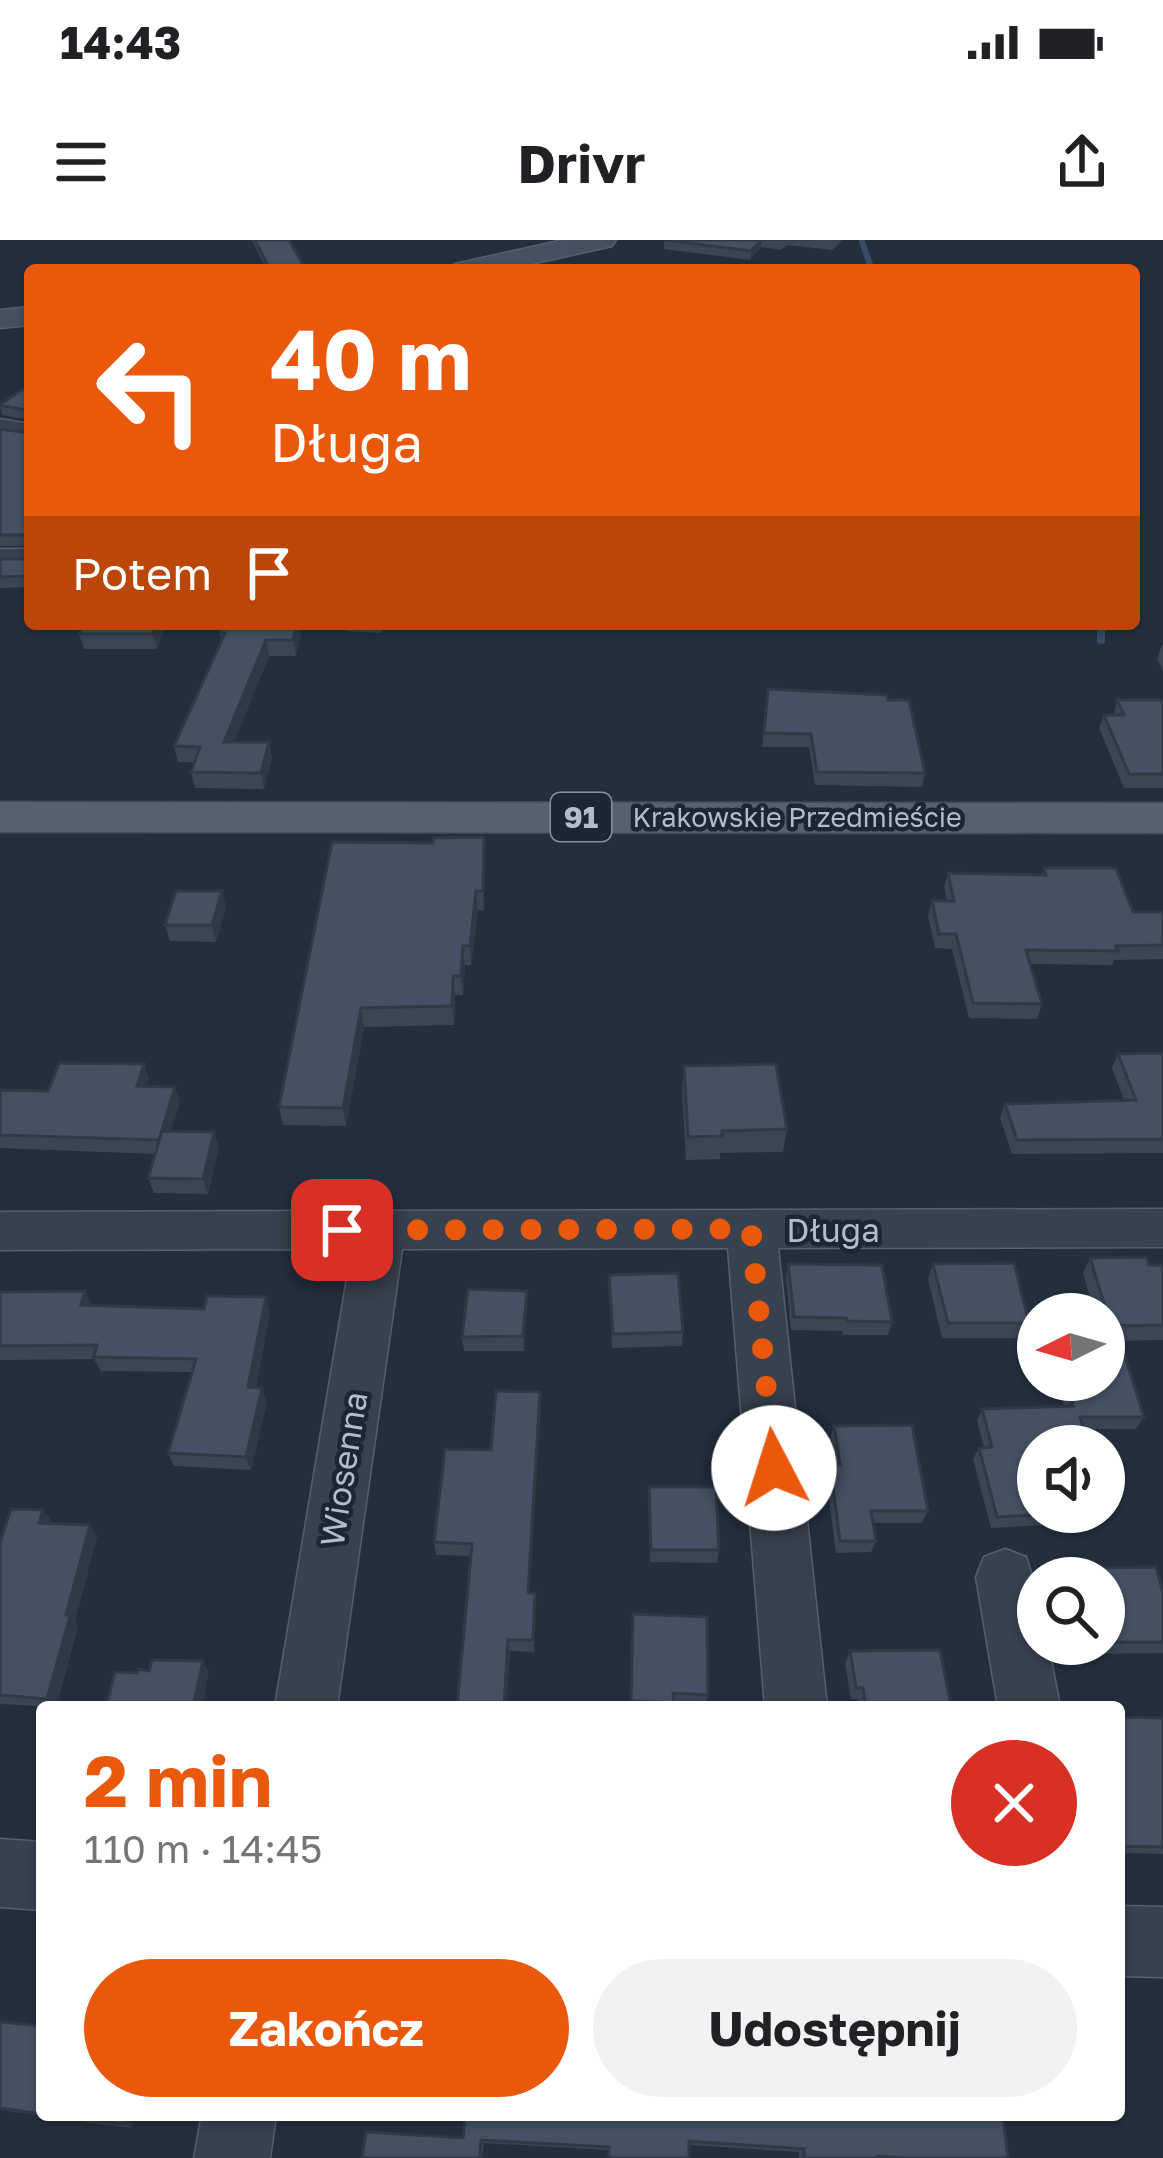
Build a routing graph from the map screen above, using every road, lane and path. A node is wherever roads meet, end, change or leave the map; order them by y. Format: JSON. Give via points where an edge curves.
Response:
{"nodes":[{"id":1,"x":602,"y":240,"type":"edge"},
{"id":2,"x":492,"y":264,"type":"edge"},
{"id":3,"x":0,"y":818,"type":"edge"},
{"id":4,"x":1163,"y":818,"type":"edge"},
{"id":5,"x":1163,"y":1228,"type":"edge"},
{"id":6,"x":751,"y":1229,"type":"junction"},
{"id":7,"x":380,"y":1230,"type":"junction"},
{"id":8,"x":0,"y":1231,"type":"edge"},
{"id":9,"x":1005,"y":1577,"type":"dead end"},
{"id":10,"x":307,"y":1701,"type":"edge"},
{"id":11,"x":795,"y":1701,"type":"edge"},
{"id":12,"x":1028,"y":1701,"type":"edge"},
{"id":13,"x":0,"y":1873,"type":"edge"},
{"id":14,"x":36,"y":1876,"type":"edge"},
{"id":15,"x":1125,"y":1941,"type":"edge"},
{"id":16,"x":1163,"y":1942,"type":"edge"},
{"id":17,"x":238,"y":2121,"type":"edge"},
{"id":18,"x":232,"y":2158,"type":"edge"}],
"edges":[{"from":1,"to":2,"type":"street"},
{"from":3,"to":4,"type":"main road","name":"Krakowskie Przedmieście","number":"91"},
{"from":5,"to":6,"type":"street","name":"Długa"},
{"from":6,"to":7,"type":"street","name":"Długa"},
{"from":6,"to":11,"type":"street"},
{"from":7,"to":8,"type":"street","name":"Długa"},
{"from":7,"to":10,"type":"street","name":"Wiosenna"},
{"from":9,"to":12,"type":"street"},
{"from":13,"to":14,"type":"street"},
{"from":15,"to":16,"type":"street"},
{"from":17,"to":18,"type":"street"}]}
